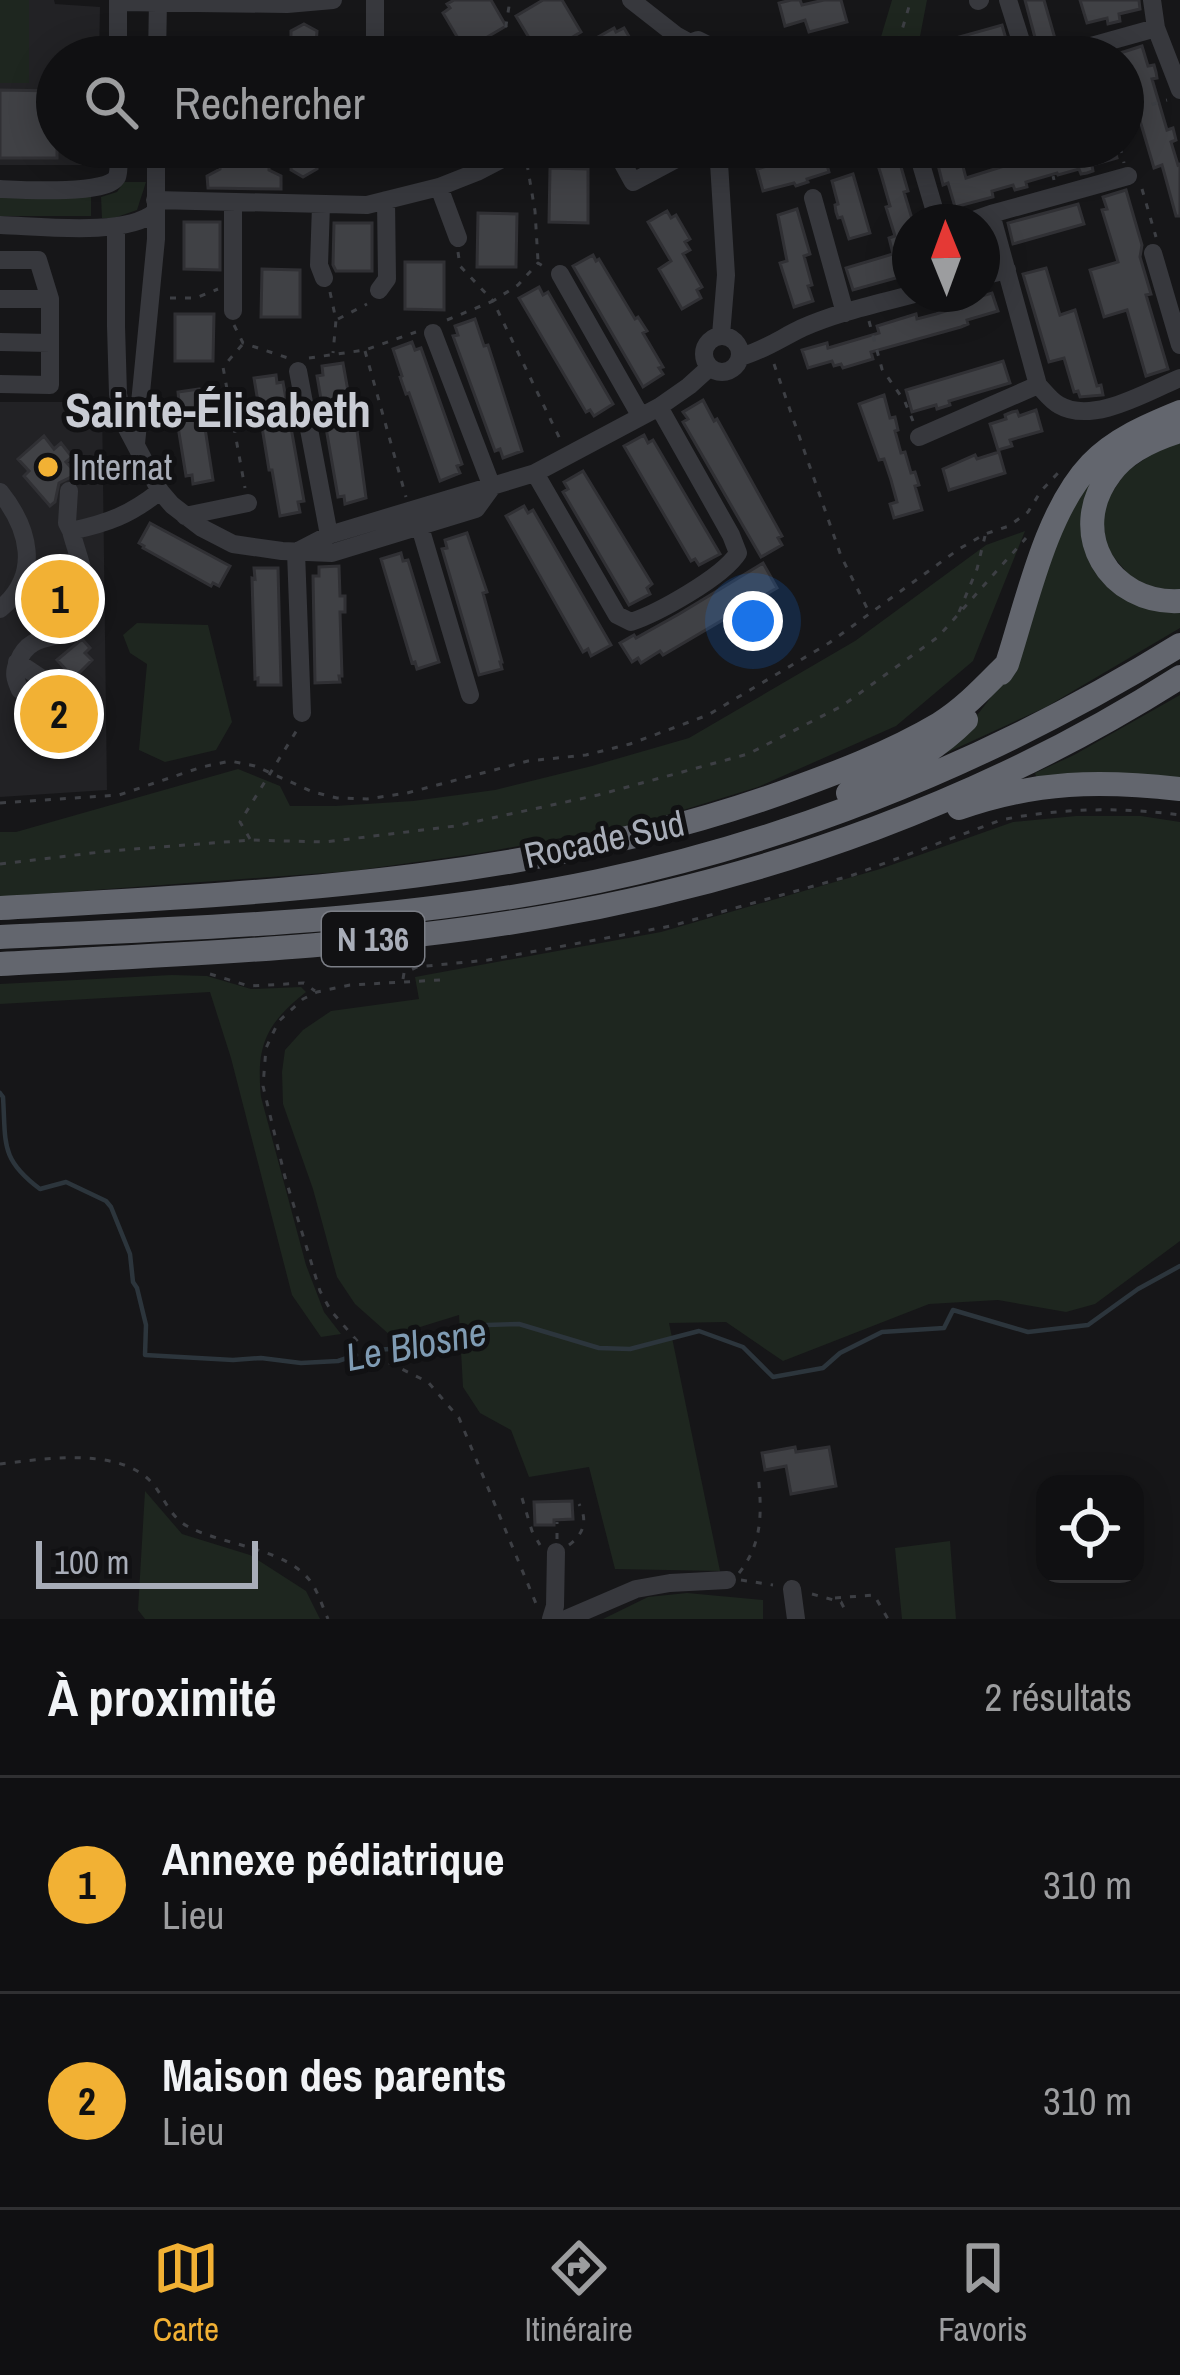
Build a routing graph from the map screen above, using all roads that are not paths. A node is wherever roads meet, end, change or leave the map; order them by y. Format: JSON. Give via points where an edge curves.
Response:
{"nodes":[{"id":1,"x":333,"y":0,"type":"edge"},
{"id":2,"x":375,"y":0,"type":"edge"},
{"id":3,"x":631,"y":0,"type":"edge"},
{"id":4,"x":1008,"y":0,"type":"edge"},
{"id":5,"x":1152,"y":0,"type":"edge"},
{"id":6,"x":118,"y":1,"type":"edge"},
{"id":7,"x":158,"y":1,"type":"edge"},
{"id":8,"x":1156,"y":28,"type":"junction"},
{"id":9,"x":118,"y":36,"type":"edge"},
{"id":10,"x":157,"y":36,"type":"edge"},
{"id":11,"x":375,"y":36,"type":"edge"},
{"id":12,"x":676,"y":36,"type":"edge"},
{"id":13,"x":1019,"y":36,"type":"edge"},
{"id":14,"x":1127,"y":36,"type":"edge"},
{"id":15,"x":1180,"y":93,"type":"edge"},
{"id":16,"x":118,"y":168,"type":"edge"},
{"id":17,"x":156,"y":168,"type":"edge"},
{"id":18,"x":484,"y":168,"type":"edge"},
{"id":19,"x":625,"y":168,"type":"edge"},
{"id":20,"x":659,"y":168,"type":"edge"},
{"id":21,"x":722,"y":168,"type":"edge"},
{"id":22,"x":922,"y":168,"type":"edge"},
{"id":23,"x":1128,"y":176,"type":"road end"},
{"id":24,"x":439,"y":187,"type":"junction"},
{"id":25,"x":0,"y":189,"type":"edge"},
{"id":26,"x":812,"y":198,"type":"dead end"},
{"id":27,"x":386,"y":200,"type":"junction"},
{"id":28,"x":233,"y":202,"type":"junction"},
{"id":29,"x":933,"y":204,"type":"edge"},
{"id":30,"x":321,"y":205,"type":"junction"},
{"id":31,"x":155,"y":206,"type":"junction"},
{"id":32,"x":1000,"y":211,"type":"edge"},
{"id":33,"x":0,"y":225,"type":"edge"},
{"id":34,"x":116,"y":227,"type":"junction"},
{"id":35,"x":458,"y":238,"type":"road end"},
{"id":36,"x":1000,"y":246,"type":"edge"},
{"id":37,"x":1154,"y":253,"type":"road end"},
{"id":38,"x":0,"y":260,"type":"edge"},
{"id":39,"x":1007,"y":270,"type":"junction"},
{"id":40,"x":1000,"y":272,"type":"edge"},
{"id":41,"x":560,"y":274,"type":"road end"},
{"id":42,"x":324,"y":278,"type":"road end"},
{"id":43,"x":379,"y":290,"type":"road end"},
{"id":44,"x":0,"y":299,"type":"edge"},
{"id":45,"x":50,"y":299,"type":"junction"},
{"id":46,"x":892,"y":300,"type":"edge"},
{"id":47,"x":233,"y":311,"type":"road end"},
{"id":48,"x":845,"y":313,"type":"junction"},
{"id":49,"x":432,"y":330,"type":"road end"},
{"id":50,"x":721,"y":335,"type":"junction"},
{"id":51,"x":0,"y":342,"type":"edge"},
{"id":52,"x":50,"y":343,"type":"junction"},
{"id":53,"x":1180,"y":345,"type":"edge"},
{"id":54,"x":740,"y":357,"type":"junction"},
{"id":55,"x":710,"y":367,"type":"junction"},
{"id":56,"x":298,"y":371,"type":"dead end"},
{"id":57,"x":1180,"y":377,"type":"edge"},
{"id":58,"x":0,"y":384,"type":"edge"},
{"id":59,"x":1038,"y":385,"type":"junction"},
{"id":60,"x":649,"y":411,"type":"junction"},
{"id":61,"x":1180,"y":412,"type":"edge"},
{"id":62,"x":1180,"y":431,"type":"edge"},
{"id":63,"x":919,"y":437,"type":"road end"},
{"id":64,"x":136,"y":444,"type":"junction"},
{"id":65,"x":535,"y":473,"type":"junction"},
{"id":66,"x":492,"y":487,"type":"junction"},
{"id":67,"x":69,"y":491,"type":"dead end"},
{"id":68,"x":160,"y":491,"type":"junction"},
{"id":69,"x":0,"y":492,"type":"edge"},
{"id":70,"x":248,"y":503,"type":"road end"},
{"id":71,"x":185,"y":516,"type":"junction"},
{"id":72,"x":415,"y":519,"type":"junction"},
{"id":73,"x":71,"y":531,"type":"junction"},
{"id":74,"x":329,"y":535,"type":"junction"},
{"id":75,"x":296,"y":552,"type":"junction"},
{"id":76,"x":1180,"y":601,"type":"edge"},
{"id":77,"x":0,"y":608,"type":"edge"},
{"id":78,"x":1180,"y":645,"type":"edge"},
{"id":79,"x":17,"y":662,"type":"dead end"},
{"id":80,"x":1007,"y":664,"type":"junction"},
{"id":81,"x":1180,"y":676,"type":"edge"},
{"id":82,"x":470,"y":695,"type":"dead end"},
{"id":83,"x":302,"y":713,"type":"road end"},
{"id":84,"x":1180,"y":789,"type":"edge"},
{"id":85,"x":927,"y":807,"type":"junction"},
{"id":86,"x":748,"y":843,"type":"junction"},
{"id":87,"x":0,"y":908,"type":"edge"},
{"id":88,"x":0,"y":938,"type":"edge"},
{"id":89,"x":0,"y":964,"type":"edge"},
{"id":90,"x":555,"y":1548,"type":"road end"},
{"id":91,"x":727,"y":1580,"type":"road end"},
{"id":92,"x":792,"y":1589,"type":"dead end"},
{"id":93,"x":547,"y":1619,"type":"edge"},
{"id":94,"x":566,"y":1619,"type":"edge"},
{"id":95,"x":796,"y":1619,"type":"edge"}],
"edges":[{"from":1,"to":7,"type":"street"},
{"from":2,"to":11,"type":"street"},
{"from":3,"to":12,"type":"street"},
{"from":4,"to":13,"type":"street"},
{"from":5,"to":8,"type":"street"},
{"from":6,"to":7,"type":"street"},
{"from":6,"to":9,"type":"street"},
{"from":7,"to":10,"type":"street"},
{"from":8,"to":14,"type":"street"},
{"from":8,"to":15,"type":"street"},
{"from":16,"to":25,"type":"street","via":[[112,183],[97,188]]},
{"from":17,"to":31,"type":"street"},
{"from":18,"to":24,"type":"street"},
{"from":19,"to":20,"type":"street","via":[[633,182]]},
{"from":21,"to":50,"type":"street"},
{"from":22,"to":29,"type":"street"},
{"from":23,"to":32,"type":"street"},
{"from":24,"to":27,"type":"street"},
{"from":24,"to":35,"type":"street"},
{"from":26,"to":48,"type":"street"},
{"from":27,"to":30,"type":"street"},
{"from":27,"to":43,"type":"street","via":[[387,279]]},
{"from":28,"to":30,"type":"street"},
{"from":28,"to":31,"type":"street"},
{"from":28,"to":47,"type":"street"},
{"from":30,"to":42,"type":"street"},
{"from":31,"to":34,"type":"street","via":[[146,220]]},
{"from":31,"to":64,"type":"street"},
{"from":33,"to":34,"type":"street"},
{"from":34,"to":64,"type":"street","via":[[118,394]]},
{"from":36,"to":39,"type":"street"},
{"from":37,"to":53,"type":"street"},
{"from":38,"to":45,"type":"street","via":[[38,260]]},
{"from":39,"to":40,"type":"street"},
{"from":39,"to":59,"type":"street"},
{"from":41,"to":60,"type":"street"},
{"from":44,"to":45,"type":"street"},
{"from":45,"to":52,"type":"street"},
{"from":46,"to":48,"type":"street"},
{"from":48,"to":54,"type":"street"},
{"from":49,"to":66,"type":"street"},
{"from":50,"to":54,"type":"street","via":[[736,342]]},
{"from":50,"to":55,"type":"street","via":[[704,349]]},
{"from":51,"to":52,"type":"street"},
{"from":52,"to":58,"type":"street","via":[[50,385]]},
{"from":54,"to":55,"type":"street","via":[[729,371]]},
{"from":55,"to":60,"type":"street"},
{"from":56,"to":74,"type":"street"},
{"from":57,"to":59,"type":"street","via":[[1103,411],[1058,405]]},
{"from":59,"to":63,"type":"street"},
{"from":60,"to":65,"type":"street"},
{"from":60,"to":65,"type":"street","via":[[738,553],[647,617],[631,622],[617,615]]},
{"from":61,"to":80,"type":"highway","via":[[1115,443],[1068,495]]},
{"from":62,"to":76,"type":"highway","via":[[1120,462],[1099,494],[1092,525],[1100,557],[1121,586]]},
{"from":64,"to":68,"type":"street"},
{"from":65,"to":66,"type":"street"},
{"from":66,"to":72,"type":"street","via":[[476,509]]},
{"from":67,"to":73,"type":"street"},
{"from":68,"to":71,"type":"street"},
{"from":68,"to":73,"type":"street","via":[[134,512]]},
{"from":69,"to":77,"type":"street","via":[[24,530],[27,552],[21,584]]},
{"from":70,"to":71,"type":"street"},
{"from":71,"to":75,"type":"street","via":[[233,544]]},
{"from":72,"to":74,"type":"street"},
{"from":72,"to":75,"type":"street","via":[[332,553]]},
{"from":72,"to":82,"type":"street"},
{"from":73,"to":79,"type":"street","via":[[86,615],[74,630],[28,643]]},
{"from":74,"to":75,"type":"street"},
{"from":75,"to":83,"type":"street"},
{"from":78,"to":86,"type":"highway","name":"Rocade Sud","number":"N 136","via":[[968,760]]},
{"from":80,"to":86,"type":"highway","via":[[940,744],[867,785],[770,824]]},
{"from":80,"to":87,"type":"highway","via":[[940,724],[824,778],[689,823],[401,878]]},
{"from":81,"to":85,"type":"highway","name":"Rocade Sud","number":"N 136"},
{"from":84,"to":85,"type":"highway","via":[[1070,783],[956,809]]},
{"from":85,"to":89,"type":"highway","name":"Rocade Sud","number":"N 136","via":[[741,872],[541,918],[284,947]]},
{"from":86,"to":88,"type":"highway","name":"Rocade Sud","number":"N 136","via":[[480,902]]},
{"from":90,"to":93,"type":"street","via":[[555,1606]]},
{"from":91,"to":94,"type":"street","via":[[636,1588]]},
{"from":92,"to":95,"type":"street"}]}
